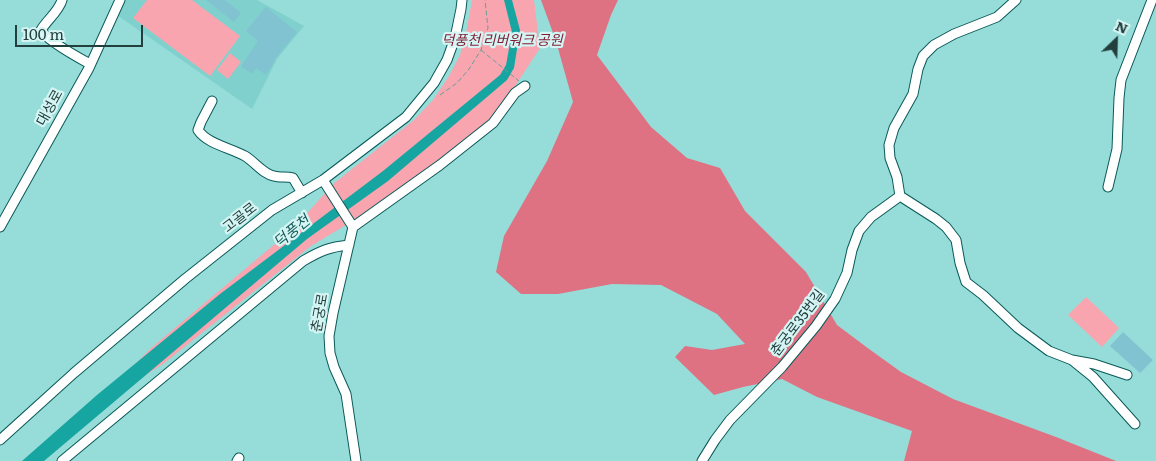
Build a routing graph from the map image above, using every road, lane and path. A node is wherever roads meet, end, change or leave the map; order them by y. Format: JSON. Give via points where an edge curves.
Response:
{"nodes":[{"id":1,"x":62,"y":0,"type":"edge"},
{"id":2,"x":120,"y":0,"type":"edge"},
{"id":3,"x":462,"y":0,"type":"edge"},
{"id":4,"x":485,"y":0,"type":"edge"},
{"id":5,"x":1016,"y":0,"type":"edge"},
{"id":6,"x":1152,"y":0,"type":"edge"},
{"id":7,"x":481,"y":50,"type":"junction"},
{"id":8,"x":90,"y":64,"type":"junction"},
{"id":9,"x":525,"y":86,"type":"joint"},
{"id":10,"x":440,"y":95,"type":"dead end"},
{"id":11,"x":212,"y":101,"type":"dead end"},
{"id":12,"x":323,"y":180,"type":"junction"},
{"id":13,"x":1108,"y":187,"type":"dead end"},
{"id":14,"x":302,"y":193,"type":"junction"},
{"id":15,"x":900,"y":196,"type":"junction"},
{"id":16,"x":4,"y":212,"type":"edge"},
{"id":17,"x":0,"y":227,"type":"edge"},
{"id":18,"x":353,"y":227,"type":"junction"},
{"id":19,"x":349,"y":245,"type":"junction"},
{"id":20,"x":1072,"y":360,"type":"junction"},
{"id":21,"x":1126,"y":375,"type":"dead end"},
{"id":22,"x":1135,"y":424,"type":"dead end"},
{"id":23,"x":0,"y":440,"type":"edge"},
{"id":24,"x":62,"y":461,"type":"edge"},
{"id":25,"x":356,"y":461,"type":"edge"},
{"id":26,"x":702,"y":461,"type":"edge"}],
"edges":[{"from":1,"to":8,"type":"street","via":[[41,30]]},
{"from":2,"to":8,"type":"street","name":"대성로"},
{"from":3,"to":12,"type":"street","name":"고골로","via":[[455,38],[434,83],[406,117]]},
{"from":4,"to":7,"type":"path","via":[[488,28]]},
{"from":5,"to":15,"type":"street","via":[[997,17],[954,34],[934,45],[923,56],[913,94],[894,128],[889,145]]},
{"from":6,"to":13,"type":"street","via":[[1121,80],[1117,149]]},
{"from":7,"to":9,"type":"path"},
{"from":7,"to":10,"type":"path","via":[[457,83]]},
{"from":8,"to":16,"type":"street","name":"대성로"},
{"from":9,"to":18,"type":"street","via":[[515,93],[493,123]]},
{"from":11,"to":14,"type":"street","via":[[200,122],[198,130],[201,134],[246,157],[274,176],[293,178]]},
{"from":12,"to":14,"type":"street","name":"고골로"},
{"from":12,"to":18,"type":"street"},
{"from":14,"to":23,"type":"street","name":"고골로","via":[[272,210],[185,279]]},
{"from":15,"to":20,"type":"street","via":[[936,218],[956,240],[966,282],[1018,328],[1049,350]]},
{"from":15,"to":26,"type":"street","name":"춘궁로35번길","via":[[858,231],[847,273],[835,299],[782,367],[730,420]]},
{"from":16,"to":17,"type":"street","name":"대성로"},
{"from":18,"to":19,"type":"street","name":"춘궁로"},
{"from":19,"to":24,"type":"street","via":[[320,251],[303,261]]},
{"from":19,"to":25,"type":"street","name":"춘궁로","via":[[329,336],[334,367],[346,394]]},
{"from":20,"to":21,"type":"street"},
{"from":20,"to":22,"type":"street"}]}
